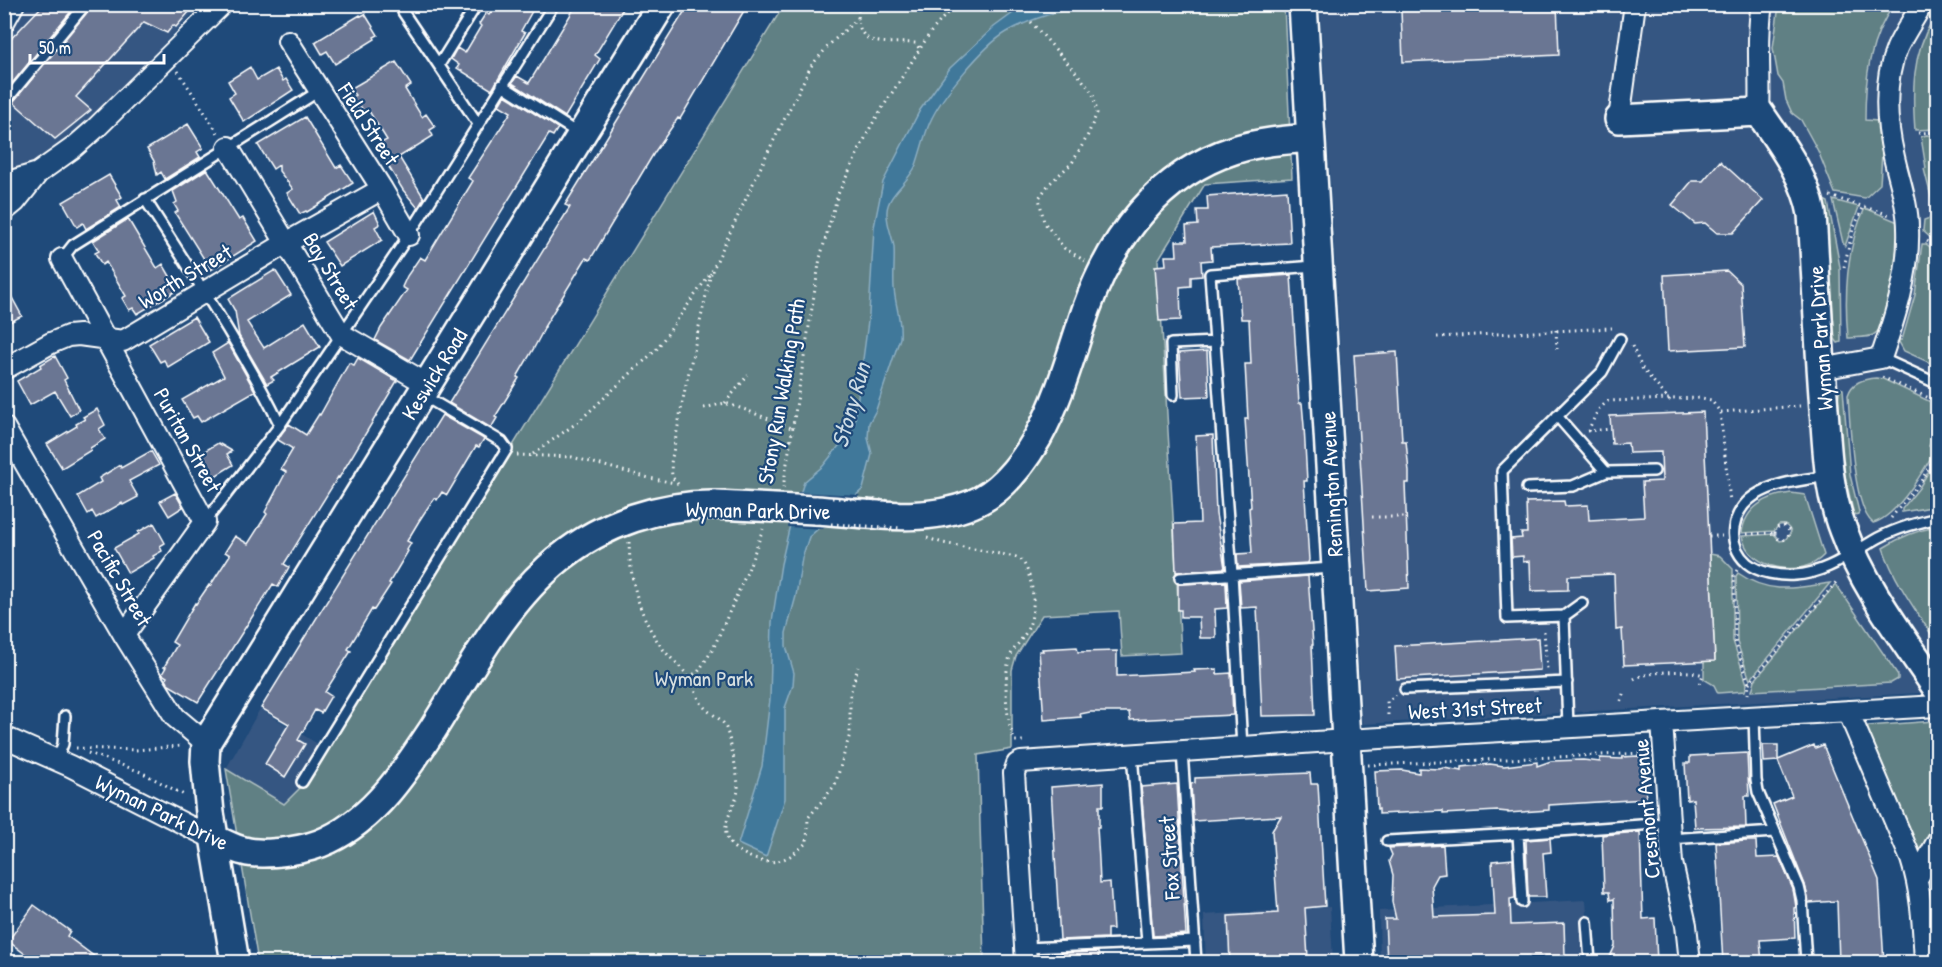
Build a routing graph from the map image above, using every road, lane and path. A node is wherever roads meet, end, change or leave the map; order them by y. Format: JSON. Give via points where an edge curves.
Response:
{"nodes":[{"id":1,"x":14,"y":4,"type":"edge"},
{"id":2,"x":86,"y":4,"type":"edge"},
{"id":3,"x":222,"y":4,"type":"edge"},
{"id":4,"x":477,"y":4,"type":"edge"},
{"id":5,"x":554,"y":4,"type":"edge"},
{"id":6,"x":662,"y":4,"type":"edge"},
{"id":7,"x":859,"y":4,"type":"edge"},
{"id":8,"x":956,"y":4,"type":"edge"},
{"id":9,"x":1303,"y":4,"type":"edge"},
{"id":10,"x":1635,"y":4,"type":"edge"},
{"id":11,"x":1762,"y":4,"type":"edge"},
{"id":12,"x":1922,"y":4,"type":"edge"},
{"id":13,"x":403,"y":12,"type":"dead end"},
{"id":14,"x":858,"y":18,"type":"junction"},
{"id":15,"x":4,"y":22,"type":"edge"},
{"id":16,"x":1031,"y":22,"type":"dead end"},
{"id":17,"x":288,"y":40,"type":"dead end"},
{"id":18,"x":920,"y":50,"type":"junction"},
{"id":19,"x":174,"y":65,"type":"dead end"},
{"id":20,"x":440,"y":65,"type":"junction"},
{"id":21,"x":502,"y":85,"type":"junction"},
{"id":22,"x":319,"y":92,"type":"junction"},
{"id":23,"x":4,"y":102,"type":"edge"},
{"id":24,"x":1759,"y":112,"type":"junction"},
{"id":25,"x":1619,"y":119,"type":"joint"},
{"id":26,"x":476,"y":121,"type":"dead end"},
{"id":27,"x":1938,"y":132,"type":"edge"},
{"id":28,"x":1918,"y":133,"type":"dead end"},
{"id":29,"x":581,"y":135,"type":"junction"},
{"id":30,"x":1310,"y":138,"type":"junction"},
{"id":31,"x":226,"y":145,"type":"junction"},
{"id":32,"x":38,"y":173,"type":"junction"},
{"id":33,"x":4,"y":183,"type":"edge"},
{"id":34,"x":382,"y":189,"type":"junction"},
{"id":35,"x":1835,"y":197,"type":"dead end"},
{"id":36,"x":145,"y":199,"type":"junction"},
{"id":37,"x":1864,"y":206,"type":"junction"},
{"id":38,"x":4,"y":211,"type":"edge"},
{"id":39,"x":1891,"y":215,"type":"dead end"},
{"id":40,"x":409,"y":234,"type":"junction"},
{"id":41,"x":1938,"y":236,"type":"edge"},
{"id":42,"x":1920,"y":237,"type":"dead end"},
{"id":43,"x":286,"y":243,"type":"junction"},
{"id":44,"x":1933,"y":245,"type":"junction"},
{"id":45,"x":1938,"y":249,"type":"edge"},
{"id":46,"x":62,"y":259,"type":"joint"},
{"id":47,"x":1087,"y":262,"type":"dead end"},
{"id":48,"x":1318,"y":265,"type":"junction"},
{"id":49,"x":1844,"y":267,"type":"dead end"},
{"id":50,"x":712,"y":272,"type":"junction"},
{"id":51,"x":204,"y":292,"type":"junction"},
{"id":52,"x":1614,"y":328,"type":"dead end"},
{"id":53,"x":1556,"y":330,"type":"junction"},
{"id":54,"x":341,"y":334,"type":"junction"},
{"id":55,"x":1437,"y":337,"type":"dead end"},
{"id":56,"x":106,"y":340,"type":"junction"},
{"id":57,"x":1625,"y":340,"type":"joint"},
{"id":58,"x":1216,"y":342,"type":"junction"},
{"id":59,"x":1557,"y":349,"type":"dead end"},
{"id":60,"x":1877,"y":367,"type":"junction"},
{"id":61,"x":4,"y":369,"type":"edge"},
{"id":62,"x":1821,"y":369,"type":"junction"},
{"id":63,"x":747,"y":375,"type":"dead end"},
{"id":64,"x":1938,"y":384,"type":"edge"},
{"id":65,"x":424,"y":389,"type":"junction"},
{"id":66,"x":1173,"y":395,"type":"dead end"},
{"id":67,"x":1670,"y":401,"type":"junction"},
{"id":68,"x":1938,"y":402,"type":"edge"},
{"id":69,"x":725,"y":403,"type":"junction"},
{"id":70,"x":1800,"y":406,"type":"dead end"},
{"id":71,"x":704,"y":408,"type":"dead end"},
{"id":72,"x":1720,"y":412,"type":"junction"},
{"id":73,"x":1557,"y":416,"type":"junction"},
{"id":74,"x":280,"y":425,"type":"junction"},
{"id":75,"x":4,"y":427,"type":"edge"},
{"id":76,"x":794,"y":429,"type":"junction"},
{"id":77,"x":1611,"y":429,"type":"dead end"},
{"id":78,"x":507,"y":449,"type":"junction"},
{"id":79,"x":1938,"y":451,"type":"edge"},
{"id":80,"x":532,"y":454,"type":"junction"},
{"id":81,"x":1654,"y":471,"type":"dead end"},
{"id":82,"x":1606,"y":472,"type":"junction"},
{"id":83,"x":1829,"y":476,"type":"junction"},
{"id":84,"x":678,"y":484,"type":"junction"},
{"id":85,"x":685,"y":487,"type":"dead end"},
{"id":86,"x":1527,"y":488,"type":"dead end"},
{"id":87,"x":780,"y":495,"type":"dead end"},
{"id":88,"x":1730,"y":503,"type":"dead end"},
{"id":89,"x":901,"y":515,"type":"junction"},
{"id":90,"x":1372,"y":517,"type":"dead end"},
{"id":91,"x":1406,"y":518,"type":"dead end"},
{"id":92,"x":1938,"y":518,"type":"edge"},
{"id":93,"x":1889,"y":520,"type":"dead end"},
{"id":94,"x":205,"y":522,"type":"junction"},
{"id":95,"x":764,"y":527,"type":"dead end"},
{"id":96,"x":1775,"y":533,"type":"joint"},
{"id":97,"x":629,"y":538,"type":"dead end"},
{"id":98,"x":1852,"y":554,"type":"junction"},
{"id":99,"x":1336,"y":567,"type":"junction"},
{"id":100,"x":1737,"y":570,"type":"dead end"},
{"id":101,"x":1232,"y":574,"type":"junction"},
{"id":102,"x":1180,"y":578,"type":"dead end"},
{"id":103,"x":1838,"y":580,"type":"dead end"},
{"id":104,"x":1582,"y":603,"type":"dead end"},
{"id":105,"x":1564,"y":616,"type":"junction"},
{"id":106,"x":1544,"y":630,"type":"dead end"},
{"id":107,"x":124,"y":635,"type":"junction"},
{"id":108,"x":858,"y":667,"type":"dead end"},
{"id":109,"x":688,"y":676,"type":"junction"},
{"id":110,"x":1634,"y":679,"type":"dead end"},
{"id":111,"x":1567,"y":682,"type":"junction"},
{"id":112,"x":1548,"y":683,"type":"junction"},
{"id":113,"x":1699,"y":684,"type":"dead end"},
{"id":114,"x":1749,"y":684,"type":"junction"},
{"id":115,"x":1405,"y":689,"type":"dead end"},
{"id":116,"x":1938,"y":690,"type":"edge"},
{"id":117,"x":1624,"y":691,"type":"dead end"},
{"id":118,"x":1748,"y":694,"type":"dead end"},
{"id":119,"x":1388,"y":701,"type":"dead end"},
{"id":120,"x":1621,"y":701,"type":"dead end"},
{"id":121,"x":1938,"y":706,"type":"edge"},
{"id":122,"x":1848,"y":711,"type":"junction"},
{"id":123,"x":1388,"y":715,"type":"dead end"},
{"id":124,"x":65,"y":716,"type":"dead end"},
{"id":125,"x":1754,"y":716,"type":"junction"},
{"id":126,"x":1662,"y":722,"type":"junction"},
{"id":127,"x":1568,"y":727,"type":"junction"},
{"id":128,"x":4,"y":738,"type":"edge"},
{"id":129,"x":1346,"y":740,"type":"junction"},
{"id":130,"x":1024,"y":741,"type":"dead end"},
{"id":131,"x":206,"y":743,"type":"junction"},
{"id":132,"x":1242,"y":747,"type":"junction"},
{"id":133,"x":1182,"y":751,"type":"junction"},
{"id":134,"x":1651,"y":753,"type":"dead end"},
{"id":135,"x":1132,"y":754,"type":"junction"},
{"id":136,"x":57,"y":760,"type":"junction"},
{"id":137,"x":1375,"y":766,"type":"dead end"},
{"id":138,"x":302,"y":782,"type":"dead end"},
{"id":139,"x":188,"y":797,"type":"dead end"},
{"id":140,"x":1669,"y":831,"type":"junction"},
{"id":141,"x":1775,"y":832,"type":"junction"},
{"id":142,"x":1518,"y":834,"type":"junction"},
{"id":143,"x":214,"y":839,"type":"junction"},
{"id":144,"x":1938,"y":840,"type":"edge"},
{"id":145,"x":1387,"y":841,"type":"dead end"},
{"id":146,"x":1917,"y":879,"type":"junction"},
{"id":147,"x":1522,"y":902,"type":"dead end"},
{"id":148,"x":1587,"y":922,"type":"dead end"},
{"id":149,"x":1195,"y":941,"type":"junction"},
{"id":150,"x":1147,"y":942,"type":"junction"},
{"id":151,"x":1025,"y":955,"type":"edge"},
{"id":152,"x":235,"y":963,"type":"edge"},
{"id":153,"x":1196,"y":963,"type":"edge"},
{"id":154,"x":1359,"y":963,"type":"edge"},
{"id":155,"x":1590,"y":963,"type":"edge"},
{"id":156,"x":1690,"y":963,"type":"edge"},
{"id":157,"x":1806,"y":963,"type":"edge"},
{"id":158,"x":1925,"y":963,"type":"edge"}],
"edges":[{"from":1,"to":15,"type":"street"},
{"from":2,"to":23,"type":"lane"},
{"from":3,"to":32,"type":"street","via":[[96,128]]},
{"from":4,"to":20,"type":"lane"},
{"from":5,"to":21,"type":"lane"},
{"from":6,"to":29,"type":"street","name":"Keswick Road"},
{"from":7,"to":14,"type":"path"},
{"from":8,"to":18,"type":"path","name":"Stony Run Walking Path"},
{"from":9,"to":30,"type":"street","name":"Remington Avenue"},
{"from":10,"to":25,"type":"street"},
{"from":11,"to":24,"type":"street"},
{"from":12,"to":60,"type":"street","via":[[1896,49],[1888,83],[1889,125],[1908,228],[1901,291]]},
{"from":13,"to":20,"type":"lane"},
{"from":14,"to":18,"type":"path","via":[[859,30],[866,39],[876,43],[916,43]]},
{"from":14,"to":50,"type":"path","via":[[811,66]]},
{"from":16,"to":47,"type":"path","via":[[1093,94],[1097,113],[1087,137],[1072,163],[1039,198],[1044,222],[1064,248]]},
{"from":17,"to":22,"type":"street","name":"Field Street"},
{"from":18,"to":76,"type":"path","name":"Stony Run Walking Path","via":[[871,126],[838,194],[820,258]]},
{"from":19,"to":31,"type":"path"},
{"from":20,"to":26,"type":"lane"},
{"from":21,"to":29,"type":"lane"},
{"from":21,"to":40,"type":"lane"},
{"from":22,"to":31,"type":"lane"},
{"from":22,"to":34,"type":"street","name":"Field Street"},
{"from":24,"to":25,"type":"street"},
{"from":24,"to":62,"type":"street","name":"Wyman Park Drive","via":[[1791,159],[1809,199]]},
{"from":27,"to":28,"type":"path"},
{"from":29,"to":65,"type":"street","name":"Keswick Road"},
{"from":30,"to":48,"type":"street","name":"Remington Avenue"},
{"from":30,"to":89,"type":"street","name":"Wyman Park Drive","via":[[1271,141],[1233,150],[1199,164],[1163,190],[1140,212],[1108,260],[1086,309],[1052,409],[1022,463],[997,488],[973,504],[942,513]]},
{"from":31,"to":36,"type":"lane"},
{"from":31,"to":43,"type":"street","name":"Bay Street"},
{"from":32,"to":33,"type":"street"},
{"from":32,"to":38,"type":"street"},
{"from":34,"to":40,"type":"street","name":"Field Street"},
{"from":34,"to":43,"type":"street","name":"Worth Street"},
{"from":35,"to":37,"type":"path"},
{"from":36,"to":46,"type":"lane","via":[[73,245]]},
{"from":36,"to":51,"type":"lane"},
{"from":37,"to":39,"type":"path"},
{"from":37,"to":49,"type":"path"},
{"from":40,"to":54,"type":"lane"},
{"from":41,"to":44,"type":"path"},
{"from":42,"to":44,"type":"path"},
{"from":43,"to":51,"type":"street","name":"Worth Street"},
{"from":43,"to":54,"type":"street","name":"Bay Street"},
{"from":44,"to":45,"type":"path"},
{"from":46,"to":56,"type":"street","name":"Puritan Street"},
{"from":48,"to":58,"type":"lane","via":[[1210,274]]},
{"from":48,"to":99,"type":"street","name":"Remington Avenue"},
{"from":50,"to":80,"type":"path","via":[[656,350],[578,422]]},
{"from":50,"to":84,"type":"path","via":[[671,463],[672,477]]},
{"from":51,"to":56,"type":"street","name":"Worth Street","via":[[123,341]]},
{"from":51,"to":74,"type":"lane"},
{"from":52,"to":53,"type":"path"},
{"from":53,"to":55,"type":"path"},
{"from":53,"to":59,"type":"path"},
{"from":54,"to":65,"type":"street","name":"Bay Street"},
{"from":54,"to":74,"type":"lane"},
{"from":56,"to":61,"type":"street","name":"Worth Street","via":[[68,336]]},
{"from":56,"to":94,"type":"street","name":"Puritan Street"},
{"from":57,"to":67,"type":"path"},
{"from":57,"to":73,"type":"lane","via":[[1602,372]]},
{"from":58,"to":66,"type":"lane","via":[[1171,344]]},
{"from":58,"to":101,"type":"lane"},
{"from":60,"to":62,"type":"street"},
{"from":60,"to":64,"type":"lane"},
{"from":60,"to":68,"type":"path","via":[[1894,381]]},
{"from":62,"to":83,"type":"street","name":"Wyman Park Drive"},
{"from":63,"to":69,"type":"path"},
{"from":65,"to":78,"type":"lane"},
{"from":65,"to":131,"type":"street","name":"Keswick Road"},
{"from":67,"to":72,"type":"path","via":[[1702,398],[1711,400]]},
{"from":67,"to":77,"type":"path","via":[[1608,401],[1586,432]]},
{"from":69,"to":71,"type":"path"},
{"from":69,"to":76,"type":"path"},
{"from":70,"to":72,"type":"path"},
{"from":72,"to":88,"type":"path"},
{"from":73,"to":82,"type":"lane"},
{"from":73,"to":105,"type":"lane","via":[[1502,471],[1506,606],[1507,618]]},
{"from":74,"to":94,"type":"lane"},
{"from":75,"to":107,"type":"street","name":"Pacific Street"},
{"from":76,"to":87,"type":"path","name":"Stony Run Walking Path"},
{"from":78,"to":80,"type":"path","via":[[517,455]]},
{"from":78,"to":138,"type":"lane"},
{"from":79,"to":93,"type":"path","via":[[1921,481]]},
{"from":80,"to":84,"type":"path","via":[[572,457]]},
{"from":81,"to":82,"type":"lane"},
{"from":82,"to":86,"type":"lane","via":[[1573,486]]},
{"from":83,"to":98,"type":"street","name":"Wyman Park Drive","via":[[1840,524]]},
{"from":83,"to":98,"type":"lane","via":[[1786,484],[1755,496],[1737,515],[1735,544],[1747,563],[1774,574],[1794,576]]},
{"from":84,"to":85,"type":"path"},
{"from":89,"to":130,"type":"path","via":[[930,540],[1016,557],[1025,563],[1033,615],[1010,654],[1007,678],[1008,722],[1015,741]]},
{"from":89,"to":143,"type":"street","name":"Wyman Park Drive","bridge":true,"via":[[697,505],[629,520],[591,538],[559,559],[533,583],[501,624],[406,769],[387,793],[350,827],[309,848],[283,852],[245,851]]},
{"from":90,"to":91,"type":"path"},
{"from":92,"to":98,"type":"lane","via":[[1900,528]]},
{"from":94,"to":107,"type":"street","name":"Puritan Street"},
{"from":95,"to":109,"type":"path","via":[[713,649],[698,672]]},
{"from":96,"to":96,"type":"path","via":[[1780,540],[1790,532],[1780,526]]},
{"from":97,"to":109,"type":"path","via":[[631,574],[641,611],[650,631]]},
{"from":98,"to":116,"type":"street","name":"Wyman Park Drive"},
{"from":99,"to":101,"type":"lane"},
{"from":99,"to":129,"type":"street","name":"Remington Avenue"},
{"from":100,"to":114,"type":"path","via":[[1735,642]]},
{"from":101,"to":102,"type":"lane"},
{"from":101,"to":132,"type":"lane"},
{"from":103,"to":114,"type":"path"},
{"from":104,"to":105,"type":"lane"},
{"from":105,"to":111,"type":"lane"},
{"from":106,"to":112,"type":"path"},
{"from":107,"to":131,"type":"street","name":"Pacific Street","via":[[175,717]]},
{"from":108,"to":109,"type":"path","via":[[850,694],[850,734],[835,785],[808,818],[807,842],[777,862],[762,862],[730,844],[727,817],[739,789],[725,725],[702,706]]},
{"from":110,"to":113,"type":"path","via":[[1648,674],[1694,672],[1703,675]]},
{"from":111,"to":112,"type":"lane"},
{"from":111,"to":127,"type":"lane"},
{"from":112,"to":115,"type":"lane"},
{"from":114,"to":118,"type":"path"},
{"from":117,"to":120,"type":"path"},
{"from":119,"to":123,"type":"path"},
{"from":121,"to":122,"type":"street","name":"West 31st Street"},
{"from":122,"to":125,"type":"street","name":"West 31st Street"},
{"from":122,"to":146,"type":"street"},
{"from":124,"to":136,"type":"lane","via":[[63,744]]},
{"from":125,"to":126,"type":"street","name":"West 31st Street"},
{"from":125,"to":141,"type":"lane","via":[[1756,780]]},
{"from":126,"to":127,"type":"street","name":"West 31st Street"},
{"from":126,"to":140,"type":"street","name":"Cresmont Avenue"},
{"from":127,"to":129,"type":"street","name":"West 31st Street"},
{"from":128,"to":136,"type":"street","name":"Wyman Park Drive"},
{"from":129,"to":132,"type":"street","name":"West 31st Street"},
{"from":129,"to":154,"type":"street","name":"Remington Avenue"},
{"from":131,"to":139,"type":"path","via":[[136,750],[74,748],[141,772]]},
{"from":131,"to":143,"type":"street"},
{"from":132,"to":133,"type":"street","name":"West 31st Street"},
{"from":133,"to":135,"type":"street","name":"West 31st Street"},
{"from":133,"to":149,"type":"lane","name":"Fox Street"},
{"from":134,"to":137,"type":"path"},
{"from":135,"to":150,"type":"lane"},
{"from":135,"to":151,"type":"street","name":"West 31st Street","via":[[1017,764],[1014,773]]},
{"from":136,"to":143,"type":"street","name":"Wyman Park Drive"},
{"from":140,"to":141,"type":"lane"},
{"from":140,"to":142,"type":"lane"},
{"from":140,"to":156,"type":"street","name":"Cresmont Avenue"},
{"from":141,"to":157,"type":"lane","via":[[1799,887]]},
{"from":142,"to":145,"type":"lane"},
{"from":142,"to":147,"type":"lane"},
{"from":143,"to":152,"type":"street"},
{"from":144,"to":146,"type":"street"},
{"from":146,"to":158,"type":"street"},
{"from":148,"to":155,"type":"lane"},
{"from":149,"to":150,"type":"lane"},
{"from":149,"to":153,"type":"lane","name":"Fox Street"},
{"from":150,"to":151,"type":"lane"}]}
